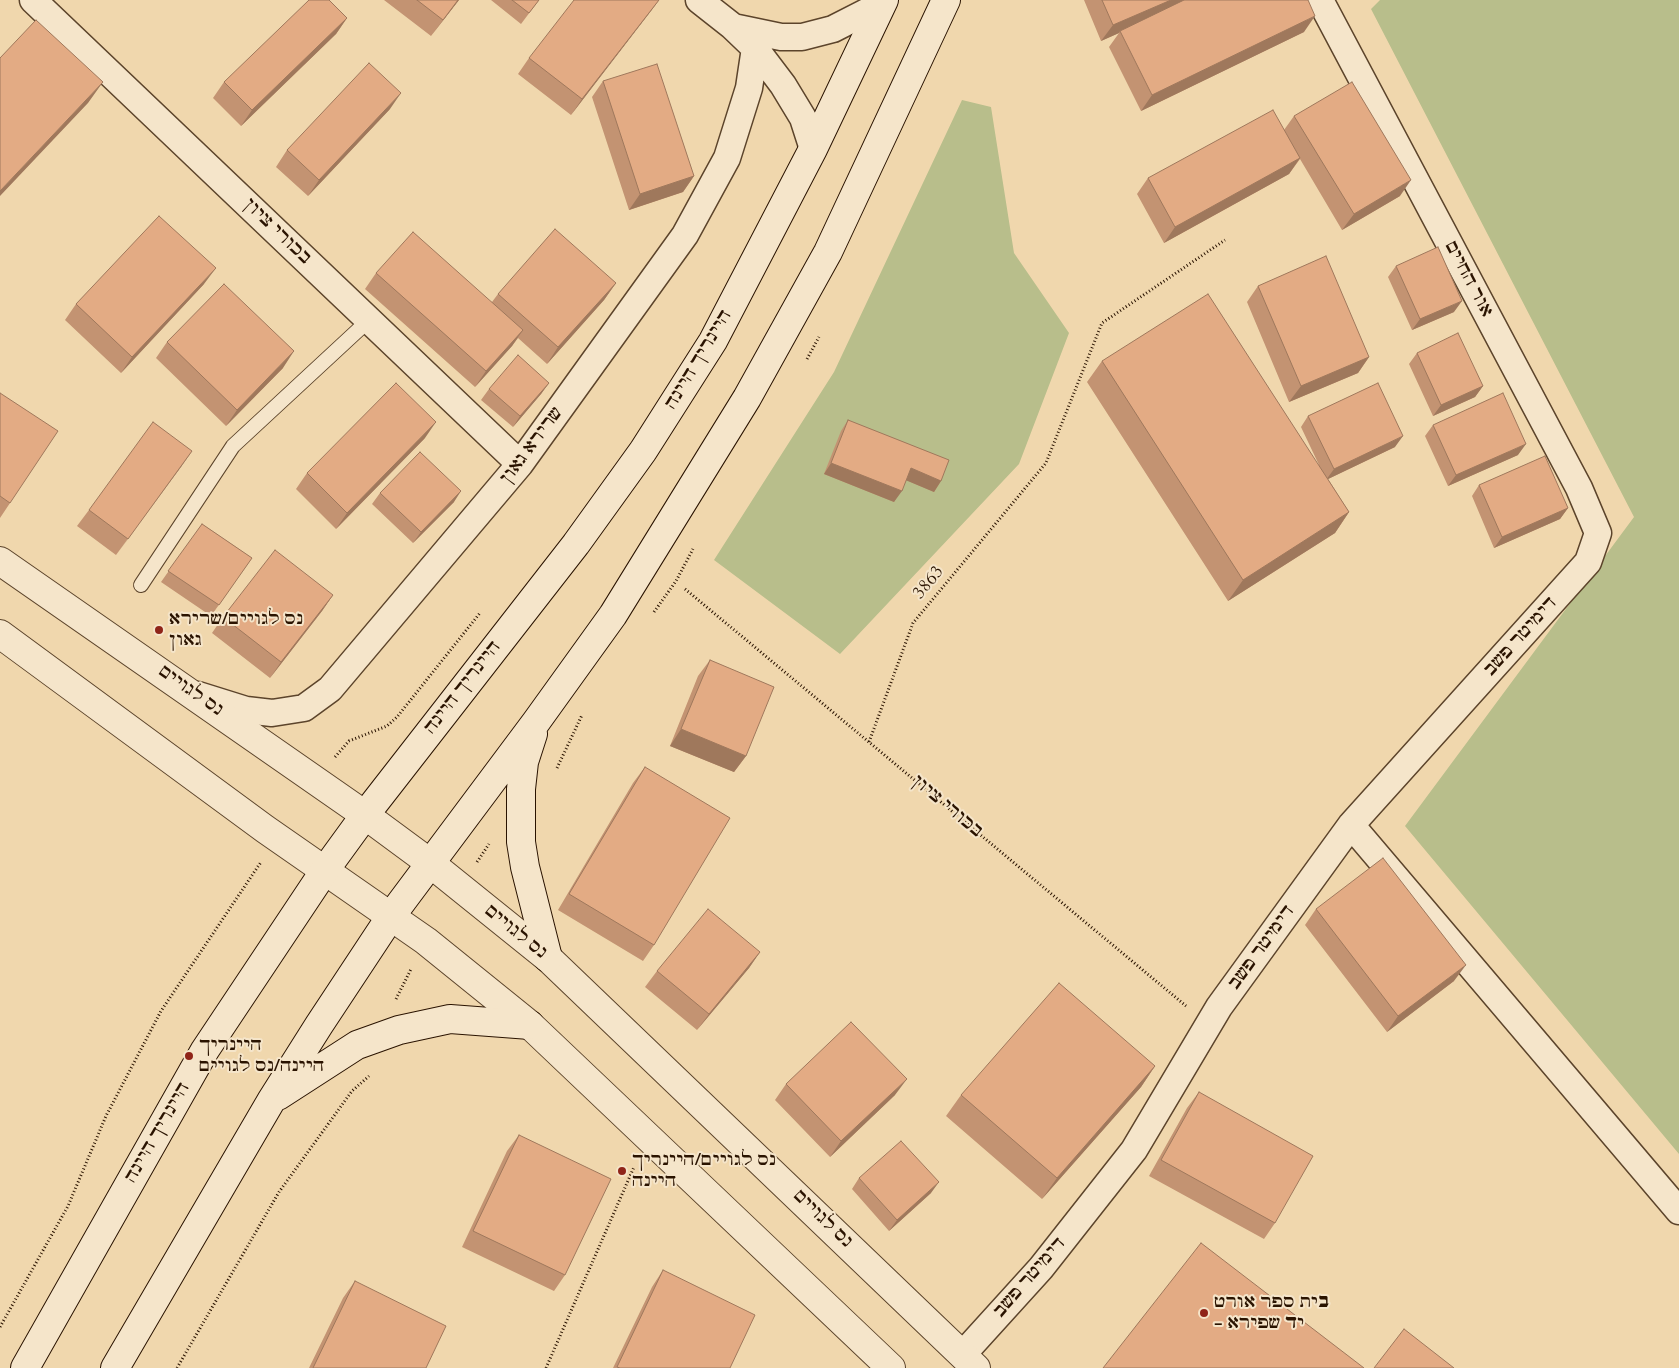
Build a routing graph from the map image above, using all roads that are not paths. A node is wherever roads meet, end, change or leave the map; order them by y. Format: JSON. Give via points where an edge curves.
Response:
{"nodes":[{"id":1,"x":34,"y":0,"type":"edge"},
{"id":2,"x":699,"y":0,"type":"edge"},
{"id":3,"x":946,"y":0,"type":"edge"},
{"id":4,"x":1320,"y":0,"type":"edge"},
{"id":5,"x":883,"y":2,"type":"edge"},
{"id":6,"x":732,"y":26,"type":"junction"},
{"id":7,"x":755,"y":48,"type":"junction"},
{"id":8,"x":813,"y":149,"type":"junction"},
{"id":9,"x":369,"y":320,"type":"junction"},
{"id":10,"x":520,"y":464,"type":"junction"},
{"id":11,"x":0,"y":561,"type":"edge"},
{"id":12,"x":1588,"y":562,"type":"joint"},
{"id":13,"x":141,"y":585,"type":"dead end"},
{"id":14,"x":0,"y":634,"type":"edge"},
{"id":15,"x":194,"y":694,"type":"junction"},
{"id":16,"x":536,"y":722,"type":"junction"},
{"id":17,"x":365,"y":815,"type":"junction"},
{"id":18,"x":1351,"y":825,"type":"junction"},
{"id":19,"x":430,"y":863,"type":"junction"},
{"id":20,"x":325,"y":870,"type":"junction"},
{"id":21,"x":391,"y":916,"type":"junction"},
{"id":22,"x":548,"y":958,"type":"junction"},
{"id":23,"x":530,"y":1025,"type":"junction"},
{"id":24,"x":271,"y":1101,"type":"junction"},
{"id":25,"x":1679,"y":1211,"type":"edge"},
{"id":26,"x":970,"y":1361,"type":"edge"},
{"id":27,"x":25,"y":1368,"type":"edge"},
{"id":28,"x":115,"y":1368,"type":"edge"},
{"id":29,"x":891,"y":1368,"type":"edge"}],
"edges":[{"from":1,"to":9,"type":"street","name":"בכורי ציון"},
{"from":2,"to":6,"type":"street"},
{"from":3,"to":16,"type":"main road","via":[[828,252],[747,398],[613,615]]},
{"from":4,"to":12,"type":"street","name":"אור החיים","via":[[1579,488],[1598,533]]},
{"from":5,"to":6,"type":"street","via":[[833,29],[802,37],[781,37]]},
{"from":5,"to":8,"type":"main road","name":"היינריך היינה"},
{"from":6,"to":7,"type":"street"},
{"from":7,"to":8,"type":"street","via":[[794,102]]},
{"from":7,"to":10,"type":"street","name":"שרירא גאון","via":[[749,88],[727,158],[685,235]]},
{"from":8,"to":17,"type":"main road","name":"היינריך היינה","via":[[713,342],[643,451],[576,544]]},
{"from":9,"to":10,"type":"street","name":"בכורי ציון"},
{"from":9,"to":13,"type":"lane","via":[[232,446]]},
{"from":10,"to":15,"type":"street","name":"שרירא גאון","via":[[318,700],[304,708],[272,713],[246,710]]},
{"from":11,"to":15,"type":"main road","name":"נס לגויים"},
{"from":12,"to":18,"type":"street","name":"דימיטר פשב"},
{"from":14,"to":20,"type":"main road"},
{"from":15,"to":17,"type":"main road","name":"נס לגויים"},
{"from":16,"to":19,"type":"main road"},
{"from":16,"to":22,"type":"main road","via":[[524,762],[522,842],[525,867]]},
{"from":17,"to":19,"type":"main road","name":"נס לגויים"},
{"from":17,"to":20,"type":"main road","name":"היינריך היינה"},
{"from":18,"to":25,"type":"street"},
{"from":18,"to":26,"type":"street","name":"דימיטר פשב","via":[[1209,1025],[1134,1150]]},
{"from":19,"to":21,"type":"main road"},
{"from":19,"to":22,"type":"main road","name":"נס לגויים"},
{"from":20,"to":21,"type":"main road"},
{"from":20,"to":27,"type":"main road","name":"היינריך היינה","via":[[206,1050]]},
{"from":21,"to":23,"type":"main road"},
{"from":21,"to":24,"type":"main road"},
{"from":22,"to":26,"type":"main road","name":"נס לגויים"},
{"from":23,"to":24,"type":"main road","via":[[450,1020],[399,1030],[357,1045]]},
{"from":23,"to":29,"type":"main road"},
{"from":24,"to":28,"type":"main road"}]}
